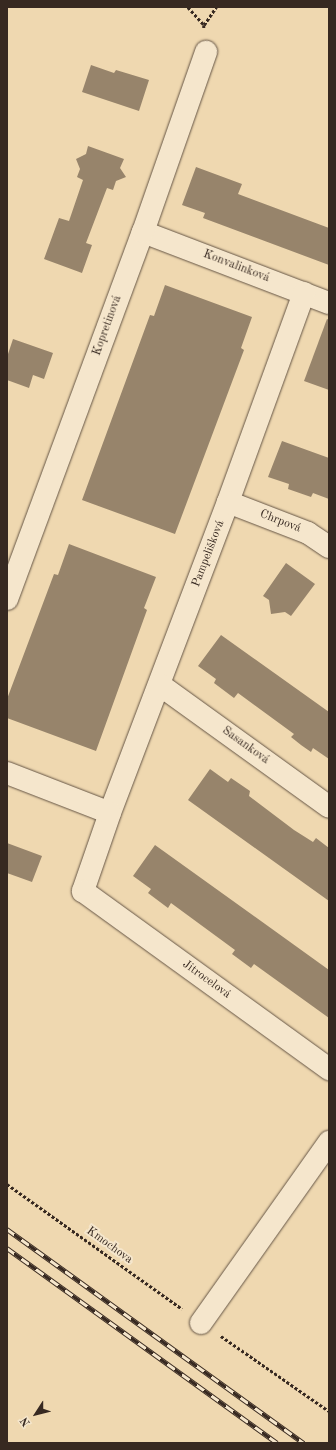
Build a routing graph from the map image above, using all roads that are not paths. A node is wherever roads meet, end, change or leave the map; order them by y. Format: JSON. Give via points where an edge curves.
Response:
{"nodes":[{"id":1,"x":206,"y":52,"type":"dead end"},
{"id":2,"x":144,"y":232,"type":"junction"},
{"id":3,"x":304,"y":293,"type":"junction"},
{"id":4,"x":329,"y":303,"type":"edge"},
{"id":5,"x":228,"y":502,"type":"junction"},
{"id":6,"x":329,"y":547,"type":"edge"},
{"id":7,"x":7,"y":599,"type":"edge"},
{"id":8,"x":160,"y":685,"type":"junction"},
{"id":9,"x":7,"y":773,"type":"edge"},
{"id":10,"x":329,"y":807,"type":"edge"},
{"id":11,"x":110,"y":813,"type":"junction"},
{"id":12,"x":83,"y":891,"type":"joint"},
{"id":13,"x":329,"y":1069,"type":"edge"},
{"id":14,"x":329,"y":1142,"type":"edge"},
{"id":15,"x":201,"y":1323,"type":"road end"}],
"edges":[{"from":1,"to":2,"type":"street","name":"Kopretinová"},
{"from":2,"to":3,"type":"street","name":"Konvalinková"},
{"from":2,"to":7,"type":"street","name":"Kopretinová"},
{"from":3,"to":4,"type":"street","name":"Konvalinková"},
{"from":3,"to":5,"type":"street","name":"Pampelišková"},
{"from":5,"to":6,"type":"street","name":"Chrpová","via":[[308,533]]},
{"from":5,"to":8,"type":"street","name":"Pampelišková"},
{"from":8,"to":10,"type":"street","name":"Sasanková"},
{"from":8,"to":11,"type":"street","name":"Pampelišková"},
{"from":9,"to":11,"type":"street"},
{"from":11,"to":12,"type":"street","name":"Pampelišková"},
{"from":12,"to":13,"type":"street","name":"Jitrocelová"},
{"from":14,"to":15,"type":"street"}]}
